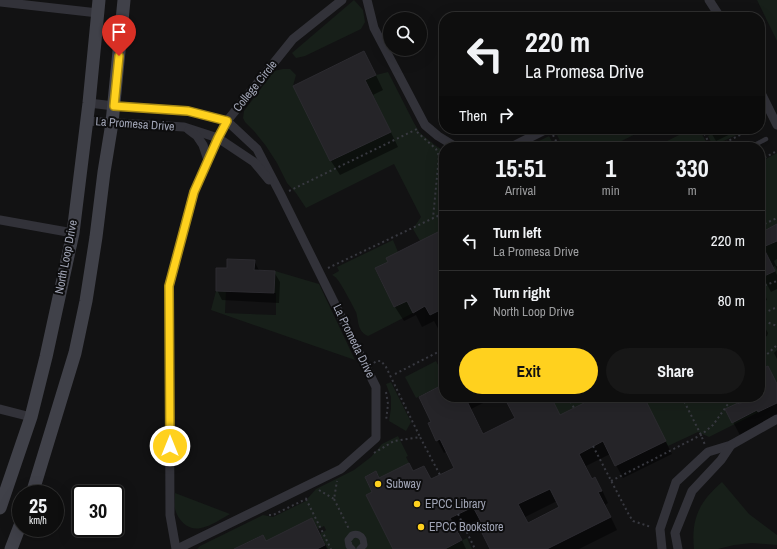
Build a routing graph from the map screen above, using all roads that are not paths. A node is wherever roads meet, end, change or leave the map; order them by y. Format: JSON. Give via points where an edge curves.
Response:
{"nodes":[{"id":1,"x":124,"y":0,"type":"edge"},
{"id":2,"x":342,"y":0,"type":"edge"},
{"id":3,"x":367,"y":0,"type":"edge"},
{"id":4,"x":709,"y":0,"type":"edge"},
{"id":5,"x":0,"y":2,"type":"edge"},
{"id":6,"x":99,"y":6,"type":"edge"},
{"id":7,"x":717,"y":12,"type":"edge"},
{"id":8,"x":765,"y":101,"type":"edge"},
{"id":9,"x":89,"y":103,"type":"junction"},
{"id":10,"x":114,"y":106,"type":"junction"},
{"id":11,"x":87,"y":121,"type":"junction"},
{"id":12,"x":227,"y":121,"type":"junction"},
{"id":13,"x":112,"y":123,"type":"junction"},
{"id":14,"x":777,"y":125,"type":"edge"},
{"id":15,"x":184,"y":127,"type":"junction"},
{"id":16,"x":545,"y":134,"type":"edge"},
{"id":17,"x":218,"y":138,"type":"junction"},
{"id":18,"x":766,"y":139,"type":"dead end"},
{"id":19,"x":448,"y":142,"type":"edge"},
{"id":20,"x":524,"y":142,"type":"edge"},
{"id":21,"x":760,"y":142,"type":"edge"},
{"id":22,"x":208,"y":160,"type":"junction"},
{"id":23,"x":281,"y":195,"type":"junction"},
{"id":24,"x":0,"y":220,"type":"edge"},
{"id":25,"x":73,"y":233,"type":"junction"},
{"id":26,"x":0,"y":409,"type":"edge"},
{"id":27,"x":31,"y":417,"type":"junction"},
{"id":28,"x":777,"y":420,"type":"edge"},
{"id":29,"x":731,"y":445,"type":"junction"},
{"id":30,"x":35,"y":485,"type":"edge"},
{"id":31,"x":0,"y":508,"type":"edge"},
{"id":32,"x":16,"y":537,"type":"edge"},
{"id":33,"x":12,"y":549,"type":"edge"},
{"id":34,"x":177,"y":549,"type":"edge"},
{"id":35,"x":352,"y":549,"type":"edge"},
{"id":36,"x":360,"y":549,"type":"edge"},
{"id":37,"x":662,"y":549,"type":"edge"},
{"id":38,"x":678,"y":549,"type":"edge"}],
"edges":[{"from":1,"to":10,"type":"main road","name":"North Loop Drive"},
{"from":2,"to":12,"type":"street","name":"College Circle","via":[[293,39]]},
{"from":3,"to":19,"type":"street","via":[[374,28],[425,125]]},
{"from":4,"to":7,"type":"street"},
{"from":5,"to":6,"type":"street"},
{"from":6,"to":9,"type":"main road","name":"North Loop Drive"},
{"from":8,"to":14,"type":"street"},
{"from":9,"to":10,"type":"street","name":"La Promesa Drive"},
{"from":9,"to":11,"type":"main road","name":"North Loop Drive"},
{"from":10,"to":12,"type":"street","name":"La Promesa Drive","via":[[188,111]]},
{"from":10,"to":13,"type":"main road","name":"North Loop Drive"},
{"from":11,"to":13,"type":"street","name":"La Promesa Drive"},
{"from":11,"to":25,"type":"main road","name":"North Loop Drive"},
{"from":12,"to":17,"type":"street","name":"College Circle"},
{"from":12,"to":23,"type":"street","name":"La Promesa Drive","via":[[257,149]]},
{"from":13,"to":15,"type":"street","name":"La Promesa Drive"},
{"from":13,"to":30,"type":"main road","name":"North Loop Drive","via":[[86,301],[75,353]]},
{"from":15,"to":17,"type":"street","name":"La Promesa Drive"},
{"from":15,"to":22,"type":"street","name":"La Promesa Drive","via":[[197,136]]},
{"from":16,"to":20,"type":"street"},
{"from":17,"to":22,"type":"street","name":"College Circle"},
{"from":17,"to":23,"type":"street","name":"La Promesa Drive","via":[[254,162]]},
{"from":18,"to":21,"type":"lane"},
{"from":22,"to":34,"type":"street","name":"College Circle","via":[[194,192],[169,286],[170,515]]},
{"from":23,"to":34,"type":"street","name":"La Promeda Drive","via":[[376,387],[376,438],[341,469]]},
{"from":24,"to":25,"type":"street"},
{"from":25,"to":27,"type":"main road","name":"North Loop Drive"},
{"from":26,"to":27,"type":"street"},
{"from":27,"to":31,"type":"main road","name":"North Loop Drive"},
{"from":28,"to":29,"type":"street"},
{"from":29,"to":37,"type":"street","via":[[708,452],[676,482],[660,529]]},
{"from":29,"to":38,"type":"street","via":[[721,460],[692,491],[675,533]]},
{"from":32,"to":33,"type":"main road"},
{"from":35,"to":36,"type":"street","via":[[348,543],[350,537],[357,534],[364,539]]}]}
